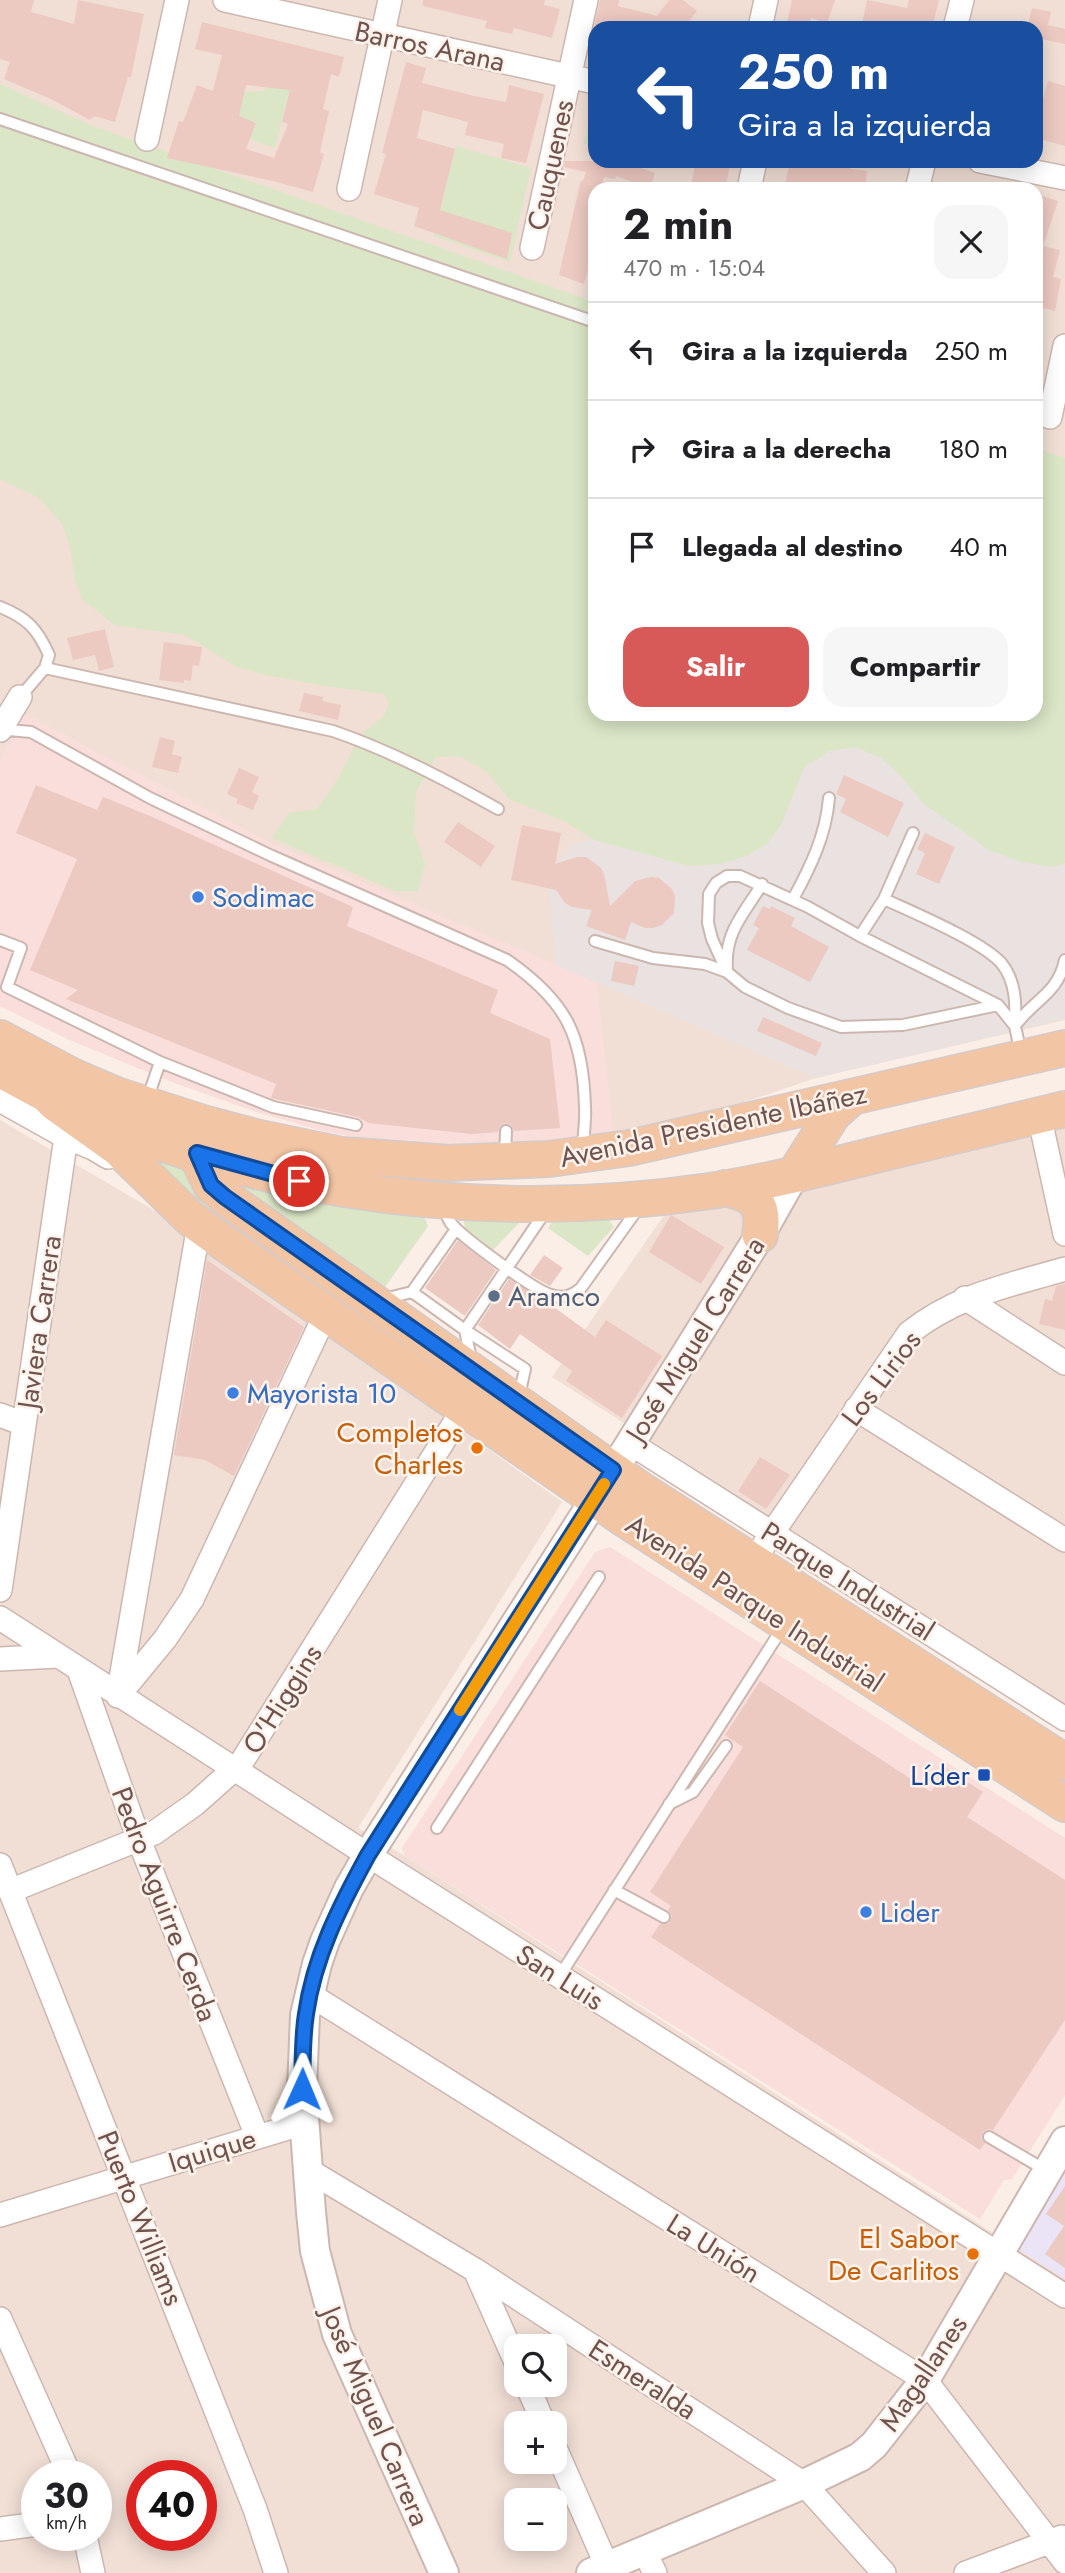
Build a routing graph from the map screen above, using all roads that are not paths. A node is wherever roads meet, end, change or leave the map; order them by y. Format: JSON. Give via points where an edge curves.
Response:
{"nodes":[{"id":1,"x":177,"y":0,"type":"edge"},
{"id":2,"x":225,"y":0,"type":"edge"},
{"id":3,"x":390,"y":0,"type":"edge"},
{"id":4,"x":586,"y":0,"type":"edge"},
{"id":5,"x":766,"y":0,"type":"edge"},
{"id":6,"x":962,"y":0,"type":"edge"},
{"id":7,"x":762,"y":21,"type":"edge"},
{"id":8,"x":957,"y":21,"type":"edge"},
{"id":9,"x":383,"y":35,"type":"junction"},
{"id":10,"x":569,"y":76,"type":"junction"},
{"id":11,"x":588,"y":80,"type":"edge"},
{"id":12,"x":0,"y":119,"type":"edge"},
{"id":13,"x":147,"y":139,"type":"dead end"},
{"id":14,"x":1015,"y":168,"type":"edge"},
{"id":15,"x":1065,"y":178,"type":"edge"},
{"id":16,"x":349,"y":189,"type":"dead end"},
{"id":17,"x":532,"y":248,"type":"dead end"},
{"id":18,"x":588,"y":320,"type":"edge"},
{"id":19,"x":1065,"y":346,"type":"edge"},
{"id":20,"x":1050,"y":417,"type":"dead end"},
{"id":21,"x":0,"y":607,"type":"edge"},
{"id":22,"x":45,"y":668,"type":"junction"},
{"id":23,"x":20,"y":697,"type":"joint"},
{"id":24,"x":0,"y":730,"type":"edge"},
{"id":25,"x":0,"y":737,"type":"edge"},
{"id":26,"x":829,"y":797,"type":"dead end"},
{"id":27,"x":498,"y":809,"type":"dead end"},
{"id":28,"x":913,"y":833,"type":"dead end"},
{"id":29,"x":762,"y":884,"type":"junction"},
{"id":30,"x":793,"y":899,"type":"junction"},
{"id":31,"x":884,"y":899,"type":"junction"},
{"id":32,"x":860,"y":936,"type":"junction"},
{"id":33,"x":0,"y":940,"type":"edge"},
{"id":34,"x":595,"y":941,"type":"dead end"},
{"id":35,"x":1065,"y":960,"type":"edge"},
{"id":36,"x":727,"y":972,"type":"junction"},
{"id":37,"x":4,"y":986,"type":"edge"},
{"id":38,"x":998,"y":1005,"type":"junction"},
{"id":39,"x":0,"y":1038,"type":"edge"},
{"id":40,"x":1019,"y":1042,"type":"junction"},
{"id":41,"x":1065,"y":1048,"type":"edge"},
{"id":42,"x":160,"y":1062,"type":"junction"},
{"id":43,"x":0,"y":1069,"type":"edge"},
{"id":44,"x":47,"y":1094,"type":"junction"},
{"id":45,"x":852,"y":1097,"type":"junction"},
{"id":46,"x":0,"y":1100,"type":"edge"},
{"id":47,"x":157,"y":1110,"type":"junction"},
{"id":48,"x":1052,"y":1112,"type":"edge"},
{"id":49,"x":356,"y":1125,"type":"dead end"},
{"id":50,"x":66,"y":1137,"type":"junction"},
{"id":51,"x":197,"y":1153,"type":"junction"},
{"id":52,"x":583,"y":1156,"type":"junction"},
{"id":53,"x":794,"y":1175,"type":"junction"},
{"id":54,"x":724,"y":1188,"type":"junction"},
{"id":55,"x":644,"y":1199,"type":"junction"},
{"id":56,"x":551,"y":1204,"type":"junction"},
{"id":57,"x":449,"y":1215,"type":"junction"},
{"id":58,"x":199,"y":1225,"type":"junction"},
{"id":59,"x":1065,"y":1234,"type":"edge"},
{"id":60,"x":760,"y":1235,"type":"junction"},
{"id":61,"x":507,"y":1266,"type":"junction"},
{"id":62,"x":1065,"y":1269,"type":"edge"},
{"id":63,"x":412,"y":1292,"type":"junction"},
{"id":64,"x":361,"y":1293,"type":"junction"},
{"id":65,"x":965,"y":1298,"type":"junction"},
{"id":66,"x":326,"y":1313,"type":"junction"},
{"id":67,"x":465,"y":1330,"type":"junction"},
{"id":68,"x":1065,"y":1363,"type":"edge"},
{"id":69,"x":473,"y":1372,"type":"junction"},
{"id":70,"x":517,"y":1402,"type":"junction"},
{"id":71,"x":464,"y":1408,"type":"junction"},
{"id":72,"x":856,"y":1409,"type":"junction"},
{"id":73,"x":0,"y":1415,"type":"edge"},
{"id":74,"x":24,"y":1424,"type":"junction"},
{"id":75,"x":622,"y":1456,"type":"junction"},
{"id":76,"x":595,"y":1499,"type":"junction"},
{"id":77,"x":772,"y":1533,"type":"junction"},
{"id":78,"x":1065,"y":1540,"type":"edge"},
{"id":79,"x":753,"y":1562,"type":"junction"},
{"id":80,"x":599,"y":1577,"type":"dead end"},
{"id":81,"x":0,"y":1590,"type":"edge"},
{"id":82,"x":0,"y":1618,"type":"edge"},
{"id":83,"x":802,"y":1619,"type":"junction"},
{"id":84,"x":849,"y":1624,"type":"junction"},
{"id":85,"x":57,"y":1656,"type":"junction"},
{"id":86,"x":0,"y":1659,"type":"edge"},
{"id":87,"x":79,"y":1670,"type":"junction"},
{"id":88,"x":118,"y":1696,"type":"junction"},
{"id":89,"x":1065,"y":1719,"type":"edge"},
{"id":90,"x":726,"y":1746,"type":"dead end"},
{"id":91,"x":1065,"y":1762,"type":"edge"},
{"id":92,"x":235,"y":1770,"type":"junction"},
{"id":93,"x":669,"y":1804,"type":"junction"},
{"id":94,"x":1065,"y":1804,"type":"edge"},
{"id":95,"x":437,"y":1828,"type":"dead end"},
{"id":96,"x":139,"y":1840,"type":"junction"},
{"id":97,"x":368,"y":1855,"type":"junction"},
{"id":98,"x":0,"y":1865,"type":"edge"},
{"id":99,"x":10,"y":1891,"type":"junction"},
{"id":100,"x":614,"y":1891,"type":"junction"},
{"id":101,"x":664,"y":1917,"type":"dead end"},
{"id":102,"x":559,"y":1976,"type":"junction"},
{"id":103,"x":309,"y":1994,"type":"junction"},
{"id":104,"x":304,"y":2123,"type":"junction"},
{"id":105,"x":257,"y":2136,"type":"junction"},
{"id":106,"x":989,"y":2137,"type":"dead end"},
{"id":107,"x":1065,"y":2141,"type":"edge"},
{"id":108,"x":308,"y":2170,"type":"junction"},
{"id":109,"x":1047,"y":2171,"type":"junction"},
{"id":110,"x":125,"y":2176,"type":"junction"},
{"id":111,"x":0,"y":2216,"type":"edge"},
{"id":112,"x":998,"y":2254,"type":"junction"},
{"id":113,"x":475,"y":2270,"type":"junction"},
{"id":114,"x":1065,"y":2297,"type":"edge"},
{"id":115,"x":0,"y":2319,"type":"edge"},
{"id":116,"x":504,"y":2335,"type":"edge"},
{"id":117,"x":925,"y":2380,"type":"junction"},
{"id":118,"x":63,"y":2460,"type":"edge"},
{"id":119,"x":564,"y":2474,"type":"edge"},
{"id":120,"x":804,"y":2484,"type":"junction"},
{"id":121,"x":21,"y":2526,"type":"edge"},
{"id":122,"x":0,"y":2529,"type":"edge"},
{"id":123,"x":1058,"y":2539,"type":"edge"},
{"id":124,"x":88,"y":2551,"type":"edge"},
{"id":125,"x":649,"y":2562,"type":"edge"},
{"id":126,"x":1065,"y":2562,"type":"edge"},
{"id":127,"x":599,"y":2570,"type":"edge"},
{"id":128,"x":93,"y":2573,"type":"edge"},
{"id":129,"x":276,"y":2573,"type":"edge"},
{"id":130,"x":444,"y":2573,"type":"edge"},
{"id":131,"x":884,"y":2573,"type":"edge"},
{"id":132,"x":966,"y":2573,"type":"edge"}],
"edges":[{"from":1,"to":13,"type":"street"},
{"from":2,"to":9,"type":"street","name":"Barros Arana"},
{"from":3,"to":9,"type":"street"},
{"from":4,"to":10,"type":"street","name":"Cauquenes"},
{"from":5,"to":7,"type":"street"},
{"from":6,"to":8,"type":"street"},
{"from":9,"to":10,"type":"street","name":"Barros Arana"},
{"from":9,"to":16,"type":"street"},
{"from":10,"to":11,"type":"street","name":"Barros Arana"},
{"from":10,"to":17,"type":"street","name":"Cauquenes"},
{"from":12,"to":18,"type":"lane"},
{"from":14,"to":15,"type":"street"},
{"from":19,"to":20,"type":"street"},
{"from":21,"to":22,"type":"lane","via":[[21,616],[35,629],[49,655]]},
{"from":22,"to":23,"type":"lane"},
{"from":22,"to":27,"type":"lane","via":[[333,731],[437,775]]},
{"from":23,"to":24,"type":"street"},
{"from":25,"to":52,"type":"lane","via":[[9,730],[31,732],[150,798],[507,960],[536,980],[574,1031],[586,1109]]},
{"from":26,"to":30,"type":"lane","via":[[822,839]]},
{"from":28,"to":31,"type":"lane"},
{"from":29,"to":30,"type":"lane"},
{"from":29,"to":36,"type":"lane","via":[[730,936]]},
{"from":29,"to":36,"type":"lane","via":[[727,876],[709,894],[710,931]]},
{"from":30,"to":32,"type":"lane"},
{"from":31,"to":32,"type":"lane"},
{"from":31,"to":40,"type":"lane","via":[[985,950],[1001,963],[1014,990]]},
{"from":32,"to":38,"type":"lane"},
{"from":33,"to":37,"type":"lane","via":[[20,948]]},
{"from":34,"to":36,"type":"lane"},
{"from":35,"to":40,"type":"lane","via":[[1050,992],[1030,1007]]},
{"from":36,"to":38,"type":"lane","via":[[765,997],[841,1027],[903,1025]]},
{"from":37,"to":42,"type":"lane"},
{"from":38,"to":40,"type":"lane"},
{"from":39,"to":47,"type":"main road","name":"Avenida Presidente Ibáñez","via":[[74,1077]]},
{"from":40,"to":41,"type":"main road","name":"Avenida Presidente Ibáñez"},
{"from":40,"to":45,"type":"main road","name":"Avenida Presidente Ibáñez"},
{"from":42,"to":47,"type":"lane"},
{"from":42,"to":49,"type":"lane","via":[[273,1107]]},
{"from":43,"to":44,"type":"main road","name":"Avenida Presidente Ibáñez"},
{"from":44,"to":51,"type":"main road","name":"Avenida Presidente Ibáñez","via":[[120,1127]]},
{"from":44,"to":58,"type":"main road","name":"Avenida Parque Industrial","via":[[118,1147]]},
{"from":45,"to":52,"type":"main road","name":"Avenida Presidente Ibáñez"},
{"from":45,"to":53,"type":"main road","via":[[833,1114]]},
{"from":46,"to":50,"type":"street"},
{"from":47,"to":51,"type":"main road","name":"Avenida Parque Industrial","via":[[184,1129]]},
{"from":47,"to":52,"type":"main road","name":"Avenida Presidente Ibáñez","via":[[342,1155],[402,1161],[505,1147]]},
{"from":48,"to":53,"type":"main road","name":"Avenida Presidente Ibáñez"},
{"from":48,"to":59,"type":"street"},
{"from":50,"to":58,"type":"street","via":[[93,1148]]},
{"from":50,"to":74,"type":"street","name":"Javiera Carrera"},
{"from":51,"to":57,"type":"main road","name":"Avenida Presidente Ibáñez"},
{"from":51,"to":64,"type":"main road","name":"Avenida Parque Industrial","via":[[218,1191]]},
{"from":53,"to":54,"type":"main road","name":"Avenida Presidente Ibáñez"},
{"from":53,"to":60,"type":"street","name":"José Miguel Carrera"},
{"from":54,"to":55,"type":"main road","name":"Avenida Presidente Ibáñez"},
{"from":54,"to":60,"type":"main road","via":[[757,1202]]},
{"from":55,"to":56,"type":"main road","name":"Avenida Presidente Ibáñez"},
{"from":55,"to":61,"type":"lane","via":[[574,1295],[552,1296]]},
{"from":56,"to":57,"type":"main road","name":"Avenida Presidente Ibáñez"},
{"from":56,"to":61,"type":"lane"},
{"from":57,"to":61,"type":"lane"},
{"from":57,"to":63,"type":"lane"},
{"from":58,"to":66,"type":"main road","name":"Avenida Parque Industrial"},
{"from":58,"to":88,"type":"street"},
{"from":60,"to":75,"type":"street","name":"José Miguel Carrera"},
{"from":61,"to":67,"type":"lane"},
{"from":62,"to":65,"type":"street","name":"Los Lirios"},
{"from":63,"to":64,"type":"lane"},
{"from":63,"to":67,"type":"lane"},
{"from":64,"to":66,"type":"main road","via":[[340,1284],[329,1292]]},
{"from":64,"to":69,"type":"main road","name":"Avenida Parque Industrial"},
{"from":65,"to":68,"type":"street"},
{"from":65,"to":72,"type":"street","name":"Los Lirios","via":[[909,1333]]},
{"from":66,"to":71,"type":"main road","name":"Avenida Parque Industrial"},
{"from":66,"to":88,"type":"street","via":[[191,1599]]},
{"from":67,"to":69,"type":"lane"},
{"from":67,"to":70,"type":"lane","via":[[525,1369]]},
{"from":69,"to":70,"type":"main road","name":"Avenida Parque Industrial"},
{"from":70,"to":75,"type":"main road","name":"Avenida Parque Industrial"},
{"from":71,"to":76,"type":"main road","name":"Avenida Parque Industrial"},
{"from":71,"to":92,"type":"street","name":"O'Higgins"},
{"from":72,"to":77,"type":"street","name":"Los Lirios"},
{"from":72,"to":78,"type":"street"},
{"from":73,"to":74,"type":"street"},
{"from":74,"to":81,"type":"street","name":"Javiera Carrera"},
{"from":75,"to":76,"type":"street","name":"José Miguel Carrera"},
{"from":75,"to":77,"type":"street","name":"Parque Industrial"},
{"from":75,"to":79,"type":"main road","name":"Avenida Parque Industrial"},
{"from":76,"to":83,"type":"main road","name":"Avenida Parque Industrial"},
{"from":76,"to":97,"type":"street","name":"José Miguel Carrera"},
{"from":77,"to":79,"type":"street","name":"Los Lirios"},
{"from":77,"to":89,"type":"street","name":"Parque Industrial"},
{"from":79,"to":84,"type":"main road","name":"Avenida Parque Industrial"},
{"from":80,"to":95,"type":"lane"},
{"from":82,"to":85,"type":"street","name":"San Luis"},
{"from":83,"to":84,"type":"lane"},
{"from":83,"to":93,"type":"lane"},
{"from":83,"to":94,"type":"main road","name":"Avenida Parque Industrial"},
{"from":84,"to":91,"type":"main road","name":"Avenida Parque Industrial"},
{"from":85,"to":86,"type":"street"},
{"from":85,"to":87,"type":"street","name":"San Luis"},
{"from":87,"to":88,"type":"street","name":"San Luis"},
{"from":87,"to":96,"type":"street","name":"Pedro Aguirre Cerda"},
{"from":88,"to":92,"type":"street","name":"San Luis"},
{"from":90,"to":93,"type":"lane","via":[[693,1792]]},
{"from":92,"to":96,"type":"street","name":"O'Higgins","via":[[187,1810]]},
{"from":92,"to":97,"type":"street","name":"San Luis"},
{"from":93,"to":100,"type":"lane"},
{"from":96,"to":99,"type":"street","name":"O'Higgins"},
{"from":96,"to":105,"type":"street","name":"Pedro Aguirre Cerda"},
{"from":97,"to":102,"type":"street","name":"San Luis"},
{"from":97,"to":103,"type":"street","name":"José Miguel Carrera","via":[[333,1922]]},
{"from":98,"to":99,"type":"street","name":"Puerto Williams"},
{"from":99,"to":110,"type":"street","name":"Puerto Williams"},
{"from":100,"to":101,"type":"lane"},
{"from":100,"to":102,"type":"lane"},
{"from":102,"to":112,"type":"street","name":"San Luis"},
{"from":103,"to":104,"type":"street","name":"José Miguel Carrera","via":[[303,2041]]},
{"from":103,"to":117,"type":"street","name":"La Unión"},
{"from":104,"to":105,"type":"street","name":"Iquique"},
{"from":104,"to":108,"type":"street","name":"José Miguel Carrera"},
{"from":105,"to":110,"type":"street","name":"Iquique"},
{"from":106,"to":109,"type":"lane"},
{"from":107,"to":109,"type":"street","name":"Magallanes"},
{"from":108,"to":113,"type":"street","name":"Esmeralda"},
{"from":108,"to":130,"type":"street","name":"José Miguel Carrera","via":[[316,2251],[334,2326]]},
{"from":109,"to":112,"type":"street","name":"Magallanes"},
{"from":110,"to":111,"type":"street","name":"Iquique"},
{"from":110,"to":129,"type":"street","name":"Puerto Williams","via":[[256,2509]]},
{"from":112,"to":114,"type":"street","name":"San Luis"},
{"from":112,"to":117,"type":"street","name":"Magallanes"},
{"from":113,"to":116,"type":"street"},
{"from":113,"to":120,"type":"street","name":"Esmeralda"},
{"from":115,"to":118,"type":"street"},
{"from":117,"to":120,"type":"street","name":"Magallanes","via":[[874,2445],[860,2457]]},
{"from":117,"to":123,"type":"street","name":"La Unión"},
{"from":119,"to":127,"type":"street"},
{"from":120,"to":125,"type":"street","name":"Magallanes"},
{"from":120,"to":131,"type":"street","name":"Esmeralda"},
{"from":121,"to":122,"type":"street"},
{"from":123,"to":126,"type":"street","name":"La Unión"},
{"from":123,"to":132,"type":"street"},
{"from":124,"to":128,"type":"street"},
{"from":125,"to":127,"type":"street","name":"Magallanes"}]}
